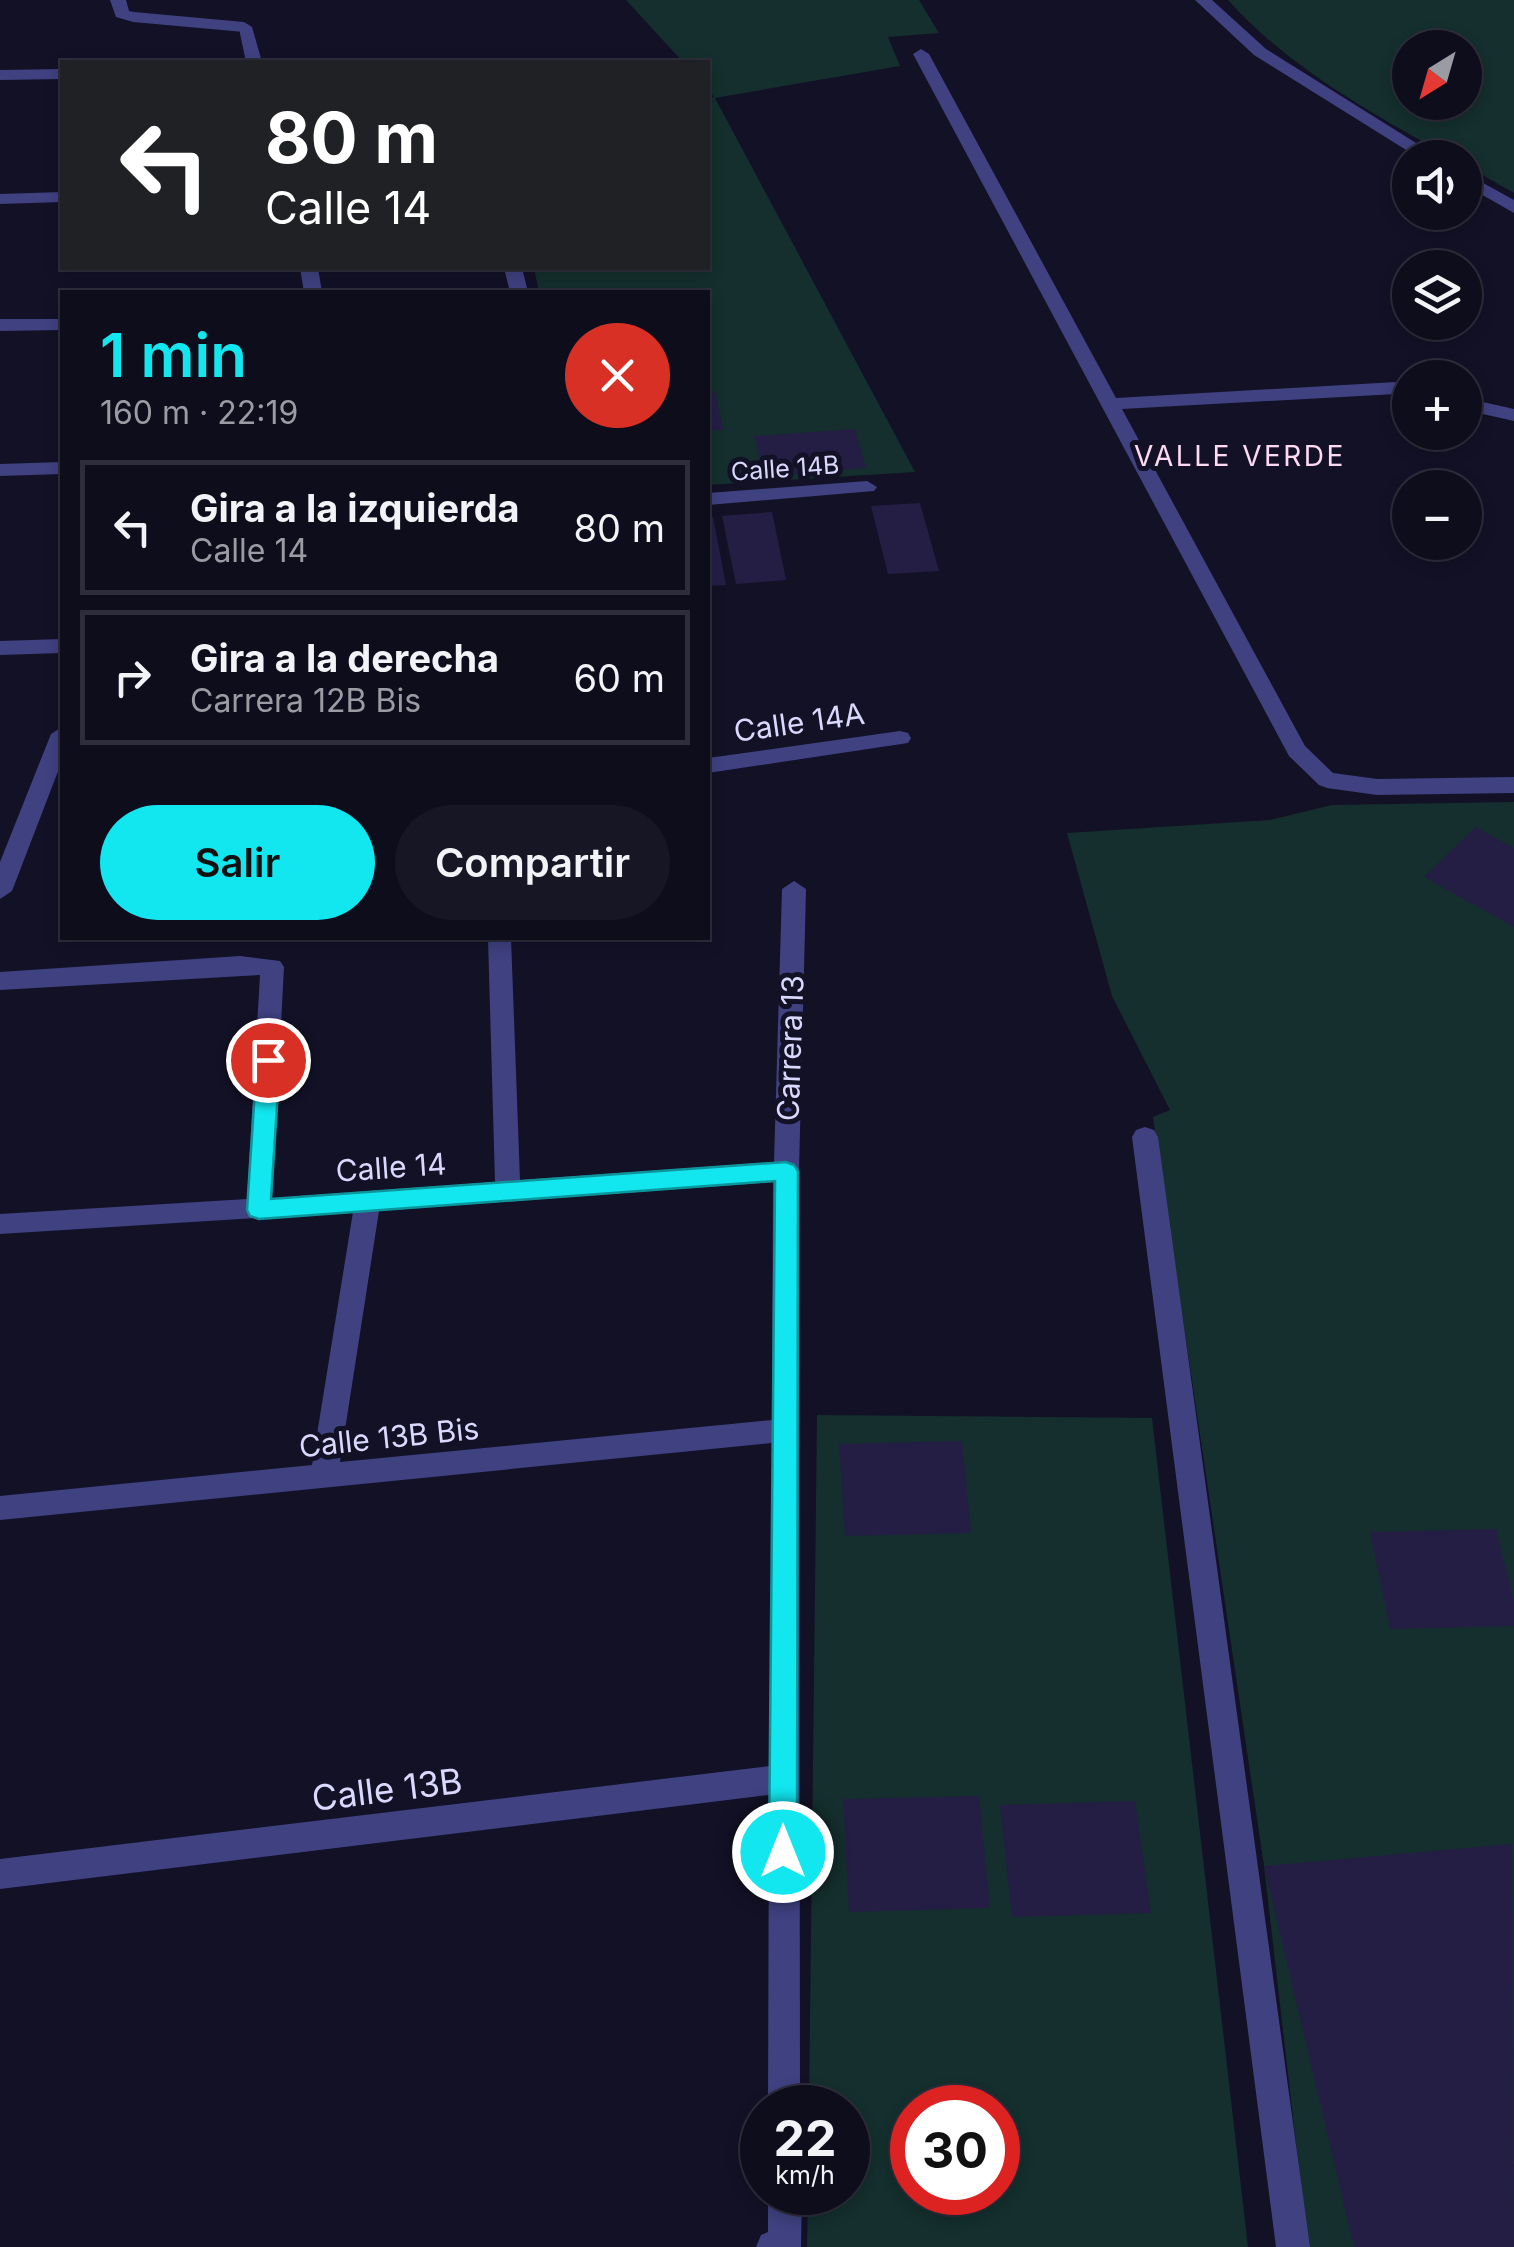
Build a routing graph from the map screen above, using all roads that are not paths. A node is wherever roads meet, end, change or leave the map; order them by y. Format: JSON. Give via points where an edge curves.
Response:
{"nodes":[{"id":1,"x":118,"y":0,"type":"edge"},
{"id":2,"x":1203,"y":0,"type":"edge"},
{"id":3,"x":921,"y":54,"type":"dead end"},
{"id":4,"x":253,"y":60,"type":"edge"},
{"id":5,"x":60,"y":74,"type":"edge"},
{"id":6,"x":1,"y":80,"type":"edge"},
{"id":7,"x":1403,"y":140,"type":"edge"},
{"id":8,"x":1482,"y":188,"type":"edge"},
{"id":9,"x":60,"y":197,"type":"edge"},
{"id":10,"x":0,"y":199,"type":"edge"},
{"id":11,"x":1513,"y":206,"type":"edge"},
{"id":12,"x":0,"y":325,"type":"edge"},
{"id":13,"x":60,"y":325,"type":"edge"},
{"id":14,"x":1392,"y":388,"type":"edge"},
{"id":15,"x":1110,"y":404,"type":"junction"},
{"id":16,"x":1482,"y":408,"type":"edge"},
{"id":17,"x":1514,"y":415,"type":"edge"},
{"id":18,"x":60,"y":468,"type":"edge"},
{"id":19,"x":0,"y":470,"type":"edge"},
{"id":20,"x":866,"y":487,"type":"dead end"},
{"id":21,"x":710,"y":499,"type":"edge"},
{"id":22,"x":60,"y":646,"type":"edge"},
{"id":23,"x":0,"y":648,"type":"edge"},
{"id":24,"x":900,"y":738,"type":"dead end"},
{"id":25,"x":60,"y":739,"type":"edge"},
{"id":26,"x":710,"y":766,"type":"edge"},
{"id":27,"x":1514,"y":785,"type":"edge"},
{"id":28,"x":4,"y":868,"type":"edge"},
{"id":29,"x":794,"y":889,"type":"dead end"},
{"id":30,"x":0,"y":892,"type":"edge"},
{"id":31,"x":500,"y":940,"type":"edge"},
{"id":32,"x":0,"y":981,"type":"edge"},
{"id":33,"x":1144,"y":1138,"type":"dead end"},
{"id":34,"x":786,"y":1171,"type":"junction"},
{"id":35,"x":508,"y":1191,"type":"junction"},
{"id":36,"x":368,"y":1202,"type":"junction"},
{"id":37,"x":259,"y":1210,"type":"junction"},
{"id":38,"x":0,"y":1224,"type":"edge"},
{"id":39,"x":785,"y":1430,"type":"junction"},
{"id":40,"x":324,"y":1476,"type":"junction"},
{"id":41,"x":0,"y":1508,"type":"edge"},
{"id":42,"x":783,"y":1779,"type":"junction"},
{"id":43,"x":0,"y":1874,"type":"edge"},
{"id":44,"x":784,"y":2085,"type":"edge"},
{"id":45,"x":782,"y":2215,"type":"edge"},
{"id":46,"x":779,"y":2246,"type":"edge"},
{"id":47,"x":1293,"y":2247,"type":"edge"}],
"edges":[{"from":1,"to":4,"type":"street","via":[[122,14],[133,17],[244,27]]},
{"from":2,"to":7,"type":"street","via":[[1260,52]]},
{"from":3,"to":15,"type":"street"},
{"from":5,"to":6,"type":"street"},
{"from":8,"to":11,"type":"street"},
{"from":9,"to":10,"type":"street"},
{"from":12,"to":13,"type":"street"},
{"from":14,"to":15,"type":"street"},
{"from":15,"to":27,"type":"street","via":[[1297,751],[1327,780],[1377,787]]},
{"from":16,"to":17,"type":"street"},
{"from":18,"to":19,"type":"street"},
{"from":20,"to":21,"type":"street","name":"Calle 14B"},
{"from":22,"to":23,"type":"street"},
{"from":24,"to":26,"type":"street","name":"Calle 14A"},
{"from":25,"to":28,"type":"street"},
{"from":28,"to":30,"type":"street"},
{"from":29,"to":34,"type":"street","name":"Carrera 13"},
{"from":31,"to":35,"type":"street"},
{"from":32,"to":37,"type":"street","via":[[272,968]]},
{"from":33,"to":47,"type":"street"},
{"from":34,"to":35,"type":"street","name":"Calle 14"},
{"from":34,"to":39,"type":"street","name":"Carrera 13"},
{"from":35,"to":36,"type":"street","name":"Calle 14"},
{"from":36,"to":37,"type":"street","name":"Calle 14"},
{"from":36,"to":40,"type":"street"},
{"from":37,"to":38,"type":"street","name":"Calle 14"},
{"from":39,"to":40,"type":"street","name":"Calle 13B Bis"},
{"from":39,"to":42,"type":"street","name":"Carrera 13"},
{"from":40,"to":41,"type":"street","name":"Calle 13B Bis"},
{"from":42,"to":43,"type":"street","name":"Calle 13B"},
{"from":42,"to":44,"type":"street","name":"Carrera 13"},
{"from":45,"to":46,"type":"street"}]}
